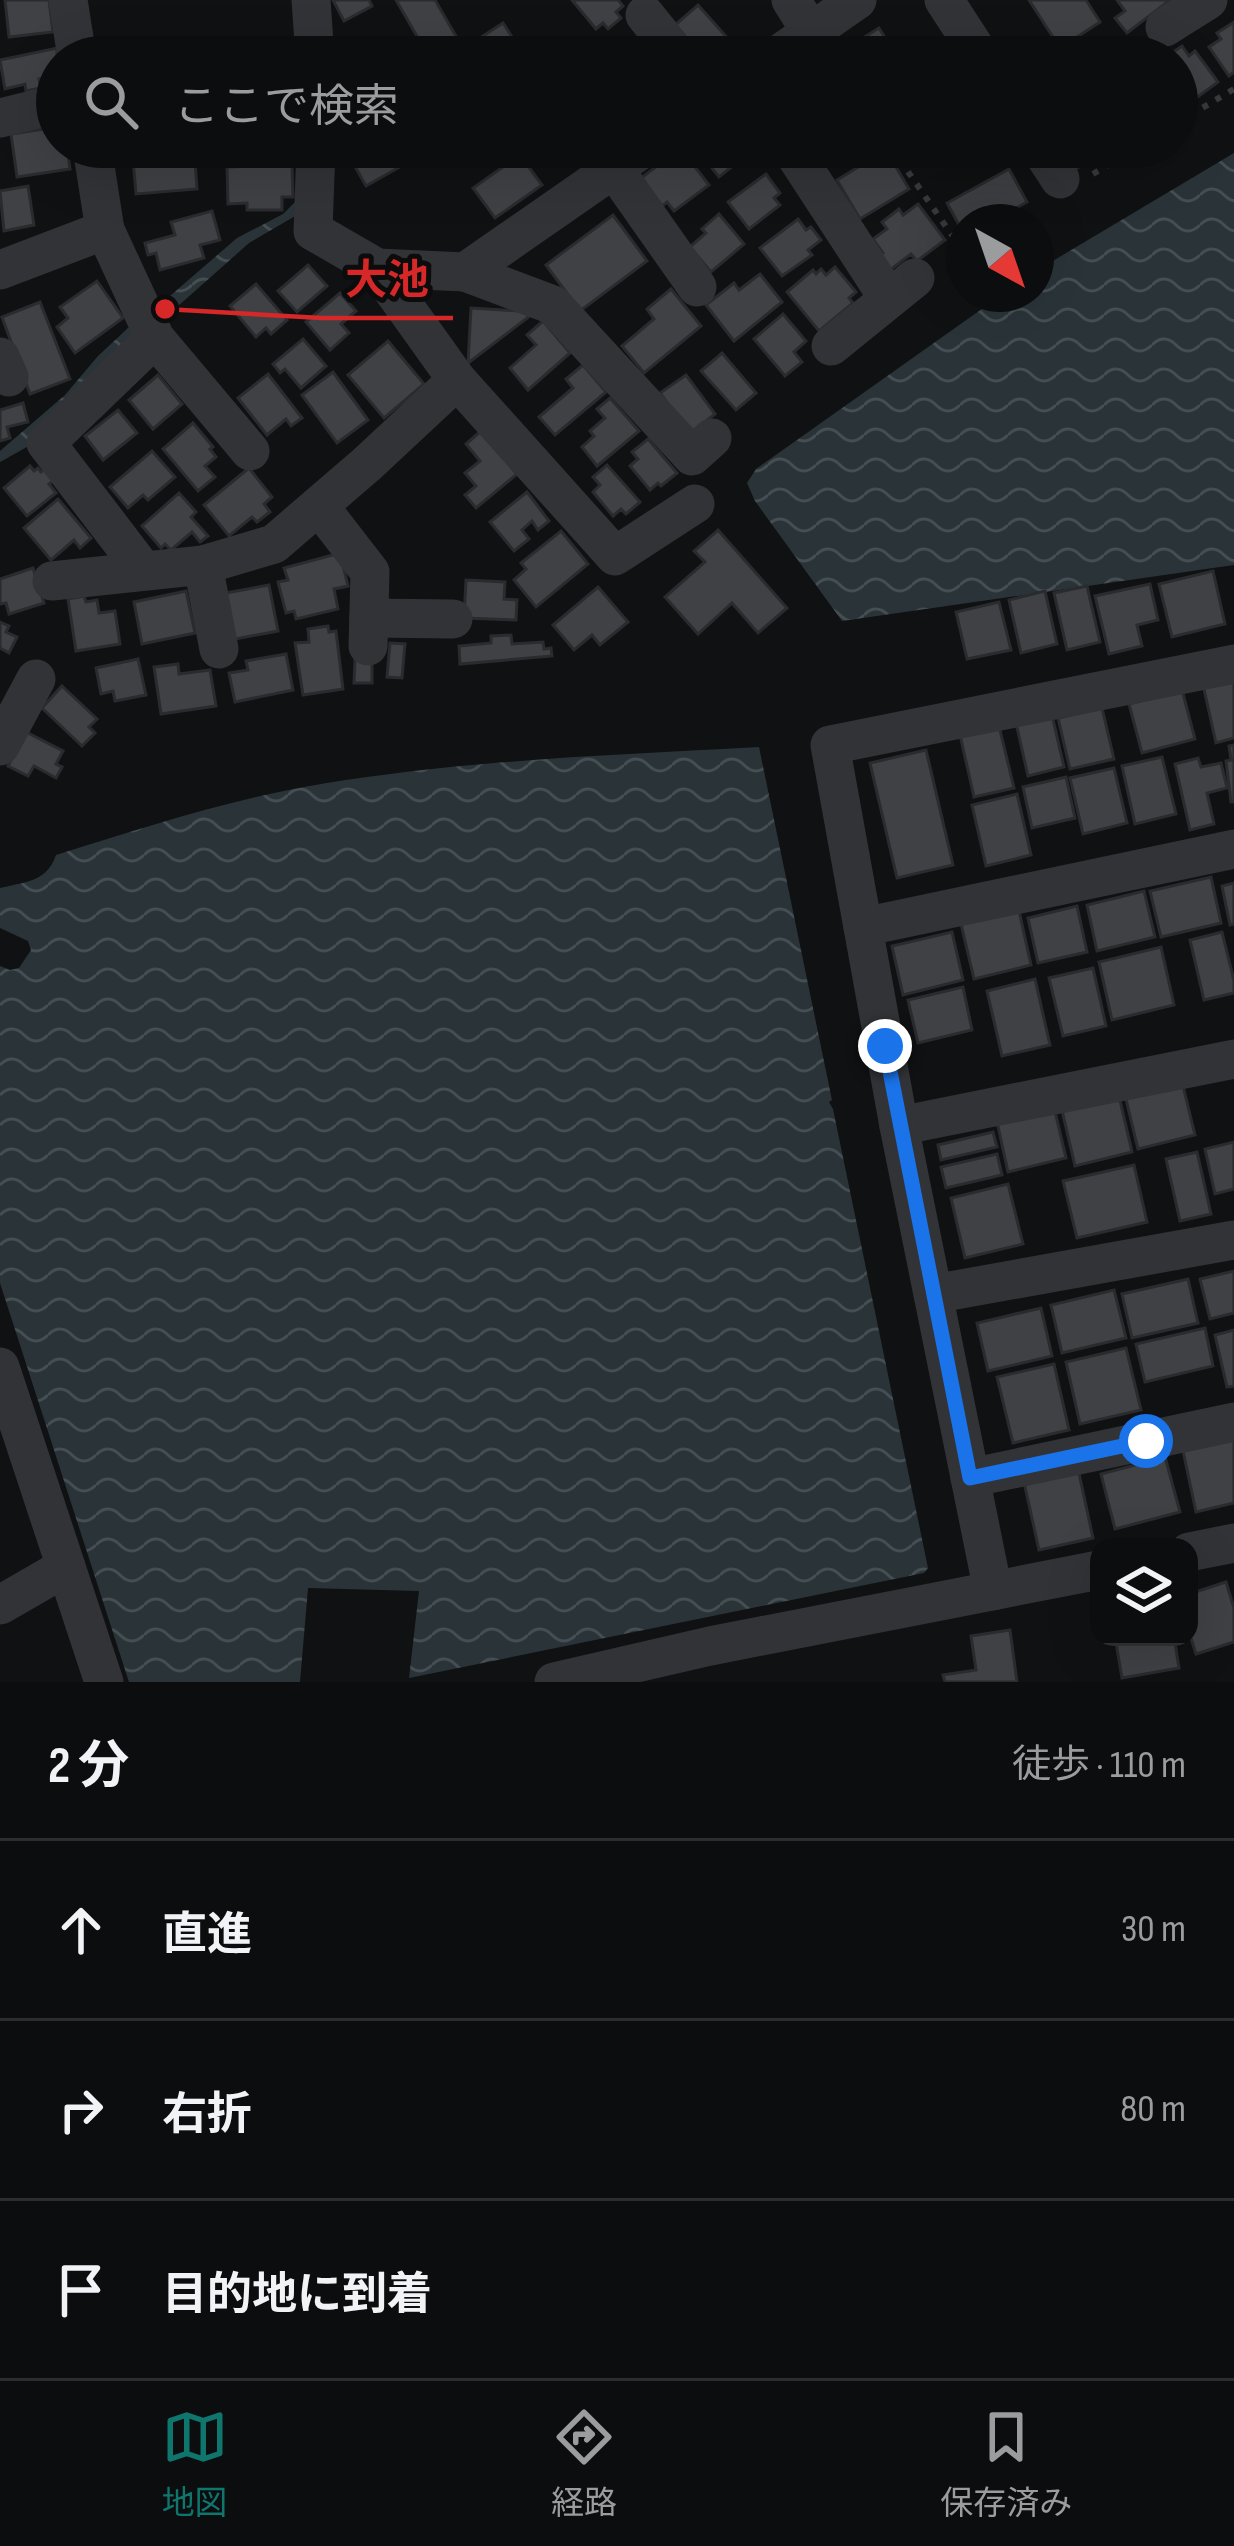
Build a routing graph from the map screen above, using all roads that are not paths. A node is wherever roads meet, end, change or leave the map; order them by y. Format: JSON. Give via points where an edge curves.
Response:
{"nodes":[{"id":1,"x":68,"y":0,"type":"edge"},
{"id":2,"x":311,"y":0,"type":"edge"},
{"id":3,"x":857,"y":0,"type":"edge"},
{"id":4,"x":944,"y":0,"type":"edge"},
{"id":5,"x":1208,"y":0,"type":"edge"},
{"id":6,"x":645,"y":14,"type":"dead end"},
{"id":7,"x":801,"y":16,"type":"edge"},
{"id":8,"x":1165,"y":27,"type":"dead end"},
{"id":9,"x":74,"y":36,"type":"edge"},
{"id":10,"x":314,"y":36,"type":"edge"},
{"id":11,"x":662,"y":36,"type":"edge"},
{"id":12,"x":967,"y":36,"type":"edge"},
{"id":13,"x":36,"y":109,"type":"edge"},
{"id":14,"x":0,"y":118,"type":"edge"},
{"id":15,"x":95,"y":168,"type":"edge"},
{"id":16,"x":316,"y":168,"type":"edge"},
{"id":17,"x":616,"y":168,"type":"edge"},
{"id":18,"x":635,"y":168,"type":"edge"},
{"id":19,"x":807,"y":168,"type":"edge"},
{"id":20,"x":105,"y":230,"type":"junction"},
{"id":21,"x":377,"y":268,"type":"junction"},
{"id":22,"x":0,"y":270,"type":"edge"},
{"id":23,"x":465,"y":272,"type":"junction"},
{"id":24,"x":698,"y":287,"type":"dead end"},
{"id":25,"x":150,"y":326,"type":"junction"},
{"id":26,"x":831,"y":346,"type":"dead end"},
{"id":27,"x":457,"y":380,"type":"junction"},
{"id":28,"x":712,"y":438,"type":"dead end"},
{"id":29,"x":250,"y":451,"type":"dead end"},
{"id":30,"x":695,"y":504,"type":"dead end"},
{"id":31,"x":319,"y":506,"type":"junction"},
{"id":32,"x":203,"y":565,"type":"junction"},
{"id":33,"x":143,"y":570,"type":"junction"},
{"id":34,"x":52,"y":581,"type":"dead end"},
{"id":35,"x":452,"y":621,"type":"dead end"},
{"id":36,"x":218,"y":649,"type":"dead end"},
{"id":37,"x":1234,"y":664,"type":"edge"},
{"id":38,"x":36,"y":679,"type":"dead end"},
{"id":39,"x":0,"y":746,"type":"edge"},
{"id":40,"x":1234,"y":848,"type":"edge"},
{"id":41,"x":863,"y":927,"type":"junction"},
{"id":42,"x":1234,"y":1058,"type":"edge"},
{"id":43,"x":899,"y":1126,"type":"junction"},
{"id":44,"x":1234,"y":1240,"type":"edge"},
{"id":45,"x":933,"y":1294,"type":"junction"},
{"id":46,"x":0,"y":1369,"type":"edge"},
{"id":47,"x":1234,"y":1422,"type":"edge"},
{"id":48,"x":970,"y":1478,"type":"junction"},
{"id":49,"x":1234,"y":1543,"type":"edge"},
{"id":50,"x":1198,"y":1550,"type":"edge"},
{"id":51,"x":66,"y":1567,"type":"junction"},
{"id":52,"x":1090,"y":1572,"type":"edge"},
{"id":53,"x":993,"y":1591,"type":"junction"},
{"id":54,"x":0,"y":1605,"type":"edge"},
{"id":55,"x":714,"y":1664,"type":"edge"},
{"id":56,"x":104,"y":1682,"type":"edge"},
{"id":57,"x":554,"y":1682,"type":"edge"}],
"edges":[{"from":1,"to":9,"type":"street"},
{"from":2,"to":10,"type":"street"},
{"from":3,"to":7,"type":"street"},
{"from":4,"to":12,"type":"street"},
{"from":5,"to":8,"type":"street"},
{"from":6,"to":11,"type":"street"},
{"from":13,"to":14,"type":"street"},
{"from":15,"to":20,"type":"street"},
{"from":16,"to":21,"type":"street","via":[[314,231]]},
{"from":17,"to":23,"type":"street"},
{"from":18,"to":24,"type":"street"},
{"from":19,"to":26,"type":"street","via":[[902,289]]},
{"from":20,"to":22,"type":"street"},
{"from":20,"to":25,"type":"street"},
{"from":21,"to":23,"type":"street"},
{"from":21,"to":27,"type":"street"},
{"from":23,"to":28,"type":"street","via":[[553,305],[692,456]]},
{"from":25,"to":29,"type":"street"},
{"from":25,"to":33,"type":"street","via":[[46,443]]},
{"from":27,"to":30,"type":"street","via":[[615,556]]},
{"from":27,"to":31,"type":"street"},
{"from":31,"to":32,"type":"street","via":[[274,544]]},
{"from":31,"to":35,"type":"street","via":[[370,572],[368,632]]},
{"from":32,"to":33,"type":"street"},
{"from":32,"to":36,"type":"street"},
{"from":33,"to":34,"type":"street"},
{"from":37,"to":41,"type":"street","via":[[830,745]]},
{"from":38,"to":39,"type":"street"},
{"from":40,"to":41,"type":"street"},
{"from":41,"to":43,"type":"street"},
{"from":42,"to":43,"type":"street"},
{"from":43,"to":45,"type":"street"},
{"from":44,"to":45,"type":"street"},
{"from":45,"to":48,"type":"street"},
{"from":46,"to":51,"type":"street"},
{"from":47,"to":48,"type":"street"},
{"from":48,"to":53,"type":"street"},
{"from":49,"to":50,"type":"street"},
{"from":51,"to":54,"type":"street"},
{"from":51,"to":56,"type":"street"},
{"from":52,"to":53,"type":"street"},
{"from":53,"to":55,"type":"street"},
{"from":55,"to":57,"type":"street"}]}
